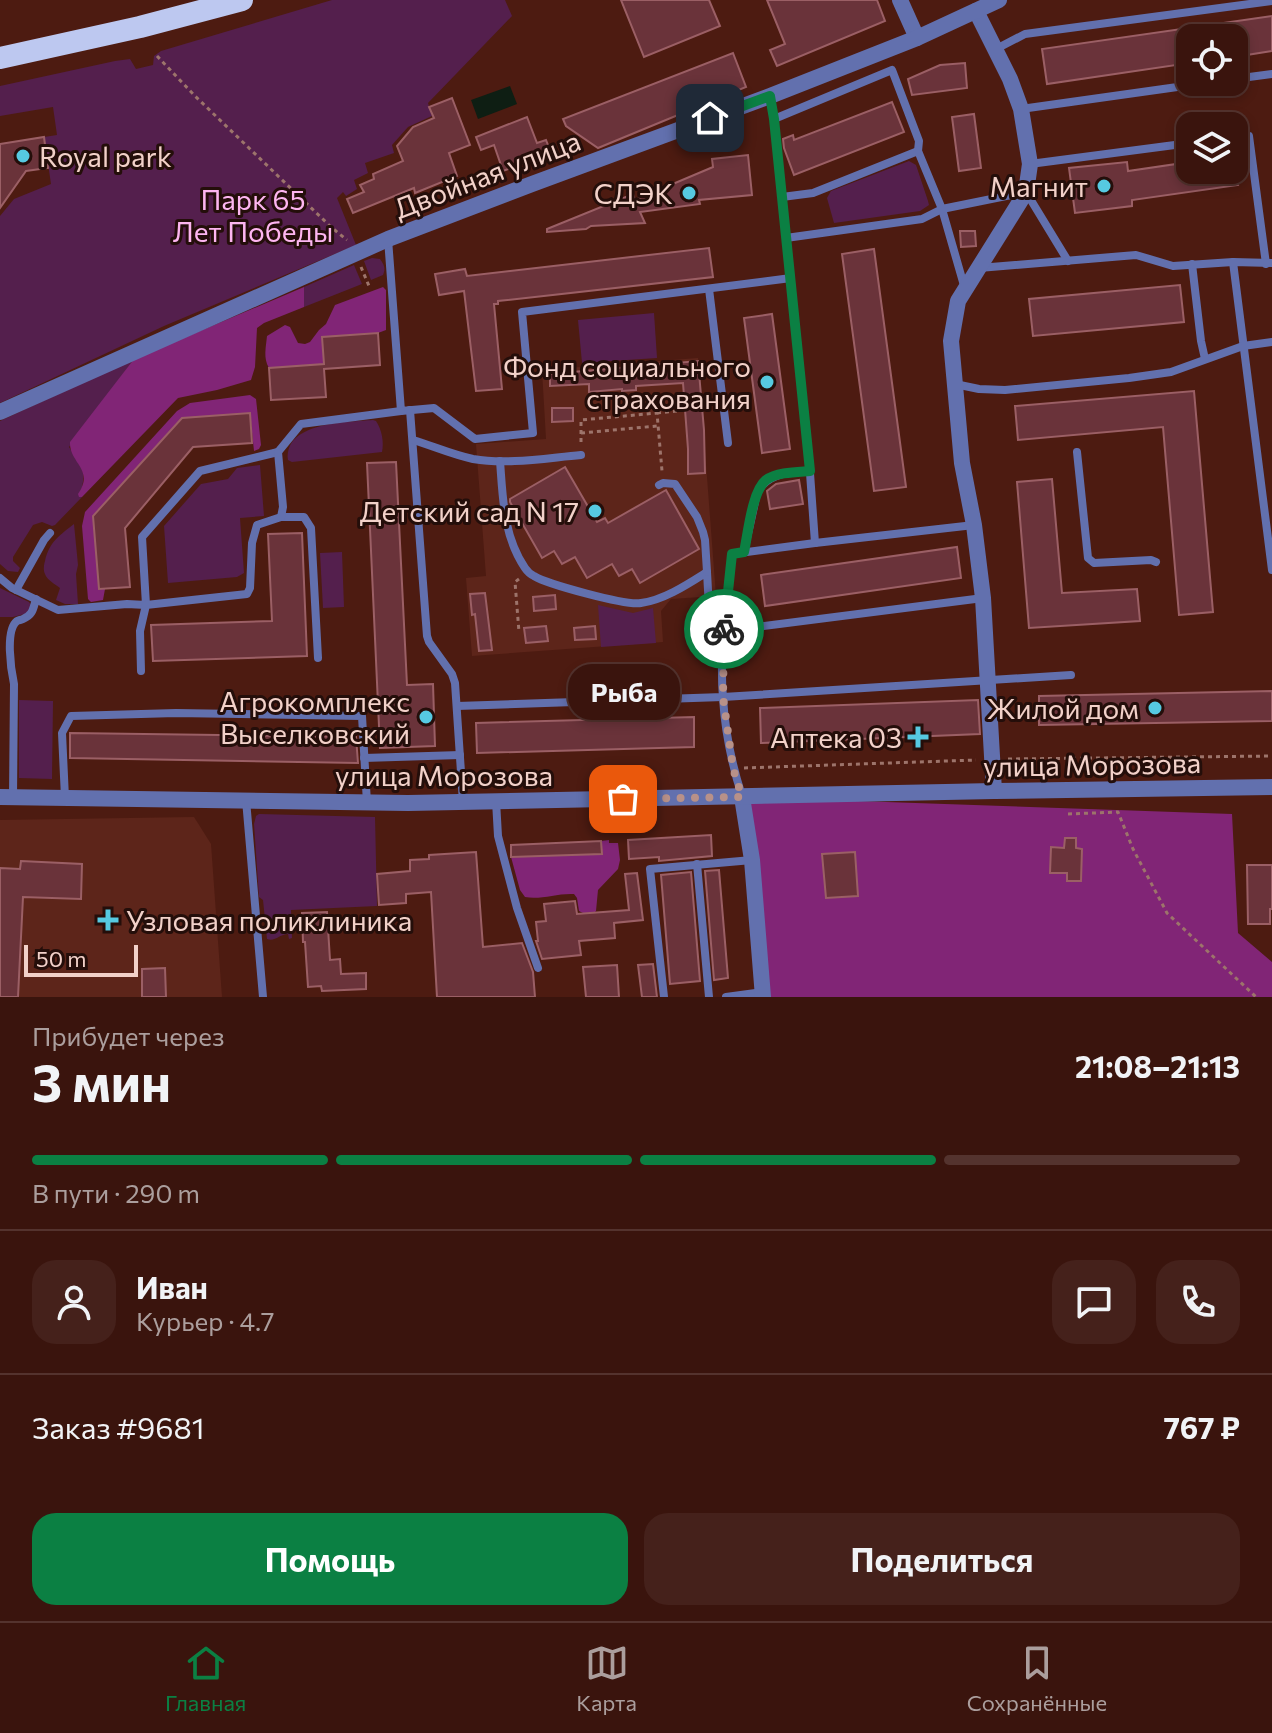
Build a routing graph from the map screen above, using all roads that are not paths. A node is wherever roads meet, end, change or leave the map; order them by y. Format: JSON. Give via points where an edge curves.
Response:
{"nodes":[{"id":1,"x":242,"y":0,"type":"edge"},
{"id":2,"x":900,"y":0,"type":"edge"},
{"id":3,"x":999,"y":0,"type":"edge"},
{"id":4,"x":1272,"y":1,"type":"edge"},
{"id":5,"x":976,"y":11,"type":"junction"},
{"id":6,"x":917,"y":38,"type":"junction"},
{"id":7,"x":996,"y":49,"type":"junction"},
{"id":8,"x":0,"y":58,"type":"edge"},
{"id":9,"x":1272,"y":74,"type":"edge"},
{"id":10,"x":1248,"y":77,"type":"edge"},
{"id":11,"x":1176,"y":87,"type":"edge"},
{"id":12,"x":770,"y":96,"type":"junction"},
{"id":13,"x":1021,"y":109,"type":"junction"},
{"id":14,"x":774,"y":119,"type":"junction"},
{"id":15,"x":1248,"y":136,"type":"edge"},
{"id":16,"x":1176,"y":145,"type":"edge"},
{"id":17,"x":918,"y":151,"type":"junction"},
{"id":18,"x":1030,"y":164,"type":"junction"},
{"id":19,"x":1026,"y":192,"type":"junction"},
{"id":20,"x":782,"y":197,"type":"junction"},
{"id":21,"x":942,"y":209,"type":"junction"},
{"id":22,"x":786,"y":238,"type":"junction"},
{"id":23,"x":388,"y":239,"type":"junction"},
{"id":24,"x":1068,"y":261,"type":"junction"},
{"id":25,"x":1233,"y":262,"type":"junction"},
{"id":26,"x":1269,"y":263,"type":"edge"},
{"id":27,"x":1192,"y":264,"type":"junction"},
{"id":28,"x":979,"y":268,"type":"junction"},
{"id":29,"x":791,"y":278,"type":"junction"},
{"id":30,"x":709,"y":289,"type":"junction"},
{"id":31,"x":965,"y":290,"type":"junction"},
{"id":32,"x":1272,"y":342,"type":"edge"},
{"id":33,"x":1243,"y":346,"type":"junction"},
{"id":34,"x":1205,"y":359,"type":"junction"},
{"id":35,"x":955,"y":384,"type":"junction"},
{"id":36,"x":406,"y":411,"type":"junction"},
{"id":37,"x":0,"y":412,"type":"edge"},
{"id":38,"x":413,"y":440,"type":"junction"},
{"id":39,"x":728,"y":443,"type":"dead end"},
{"id":40,"x":278,"y":452,"type":"junction"},
{"id":41,"x":1077,"y":452,"type":"dead end"},
{"id":42,"x":581,"y":455,"type":"road end"},
{"id":43,"x":500,"y":461,"type":"junction"},
{"id":44,"x":810,"y":471,"type":"junction"},
{"id":45,"x":661,"y":484,"type":"road end"},
{"id":46,"x":1267,"y":491,"type":"edge"},
{"id":47,"x":281,"y":517,"type":"junction"},
{"id":48,"x":974,"y":525,"type":"junction"},
{"id":49,"x":50,"y":533,"type":"dead end"},
{"id":50,"x":815,"y":543,"type":"junction"},
{"id":51,"x":744,"y":552,"type":"junction"},
{"id":52,"x":1156,"y":562,"type":"dead end"},
{"id":53,"x":1272,"y":570,"type":"edge"},
{"id":54,"x":707,"y":572,"type":"junction"},
{"id":55,"x":0,"y":578,"type":"edge"},
{"id":56,"x":16,"y":590,"type":"junction"},
{"id":57,"x":983,"y":598,"type":"junction"},
{"id":58,"x":36,"y":599,"type":"junction"},
{"id":59,"x":146,"y":605,"type":"junction"},
{"id":60,"x":724,"y":631,"type":"junction"},
{"id":61,"x":318,"y":658,"type":"dead end"},
{"id":62,"x":141,"y":671,"type":"dead end"},
{"id":63,"x":1071,"y":675,"type":"dead end"},
{"id":64,"x":987,"y":681,"type":"junction"},
{"id":65,"x":723,"y":697,"type":"junction"},
{"id":66,"x":457,"y":706,"type":"junction"},
{"id":67,"x":460,"y":755,"type":"junction"},
{"id":68,"x":364,"y":758,"type":"junction"},
{"id":69,"x":1272,"y":787,"type":"edge"},
{"id":70,"x":994,"y":791,"type":"junction"},
{"id":71,"x":6,"y":797,"type":"edge"},
{"id":72,"x":742,"y":797,"type":"junction"},
{"id":73,"x":65,"y":799,"type":"junction"},
{"id":74,"x":246,"y":800,"type":"junction"},
{"id":75,"x":496,"y":801,"type":"junction"},
{"id":76,"x":463,"y":802,"type":"junction"},
{"id":77,"x":367,"y":803,"type":"junction"},
{"id":78,"x":752,"y":860,"type":"junction"},
{"id":79,"x":697,"y":864,"type":"junction"},
{"id":80,"x":538,"y":968,"type":"dead end"},
{"id":81,"x":763,"y":994,"type":"edge"},
{"id":82,"x":263,"y":997,"type":"edge"},
{"id":83,"x":664,"y":997,"type":"edge"},
{"id":84,"x":709,"y":997,"type":"edge"},
{"id":85,"x":726,"y":997,"type":"edge"}],
"edges":[{"from":1,"to":8,"type":"highway"},
{"from":2,"to":6,"type":"street"},
{"from":3,"to":5,"type":"street","name":"Двойная улица"},
{"from":4,"to":7,"type":"lane","via":[[1025,34]]},
{"from":5,"to":6,"type":"street","name":"Двойная улица"},
{"from":5,"to":7,"type":"street"},
{"from":6,"to":12,"type":"street","name":"Двойная улица"},
{"from":7,"to":13,"type":"street"},
{"from":9,"to":10,"type":"lane"},
{"from":11,"to":13,"type":"lane"},
{"from":12,"to":14,"type":"lane"},
{"from":12,"to":23,"type":"street","name":"Двойная улица"},
{"from":13,"to":18,"type":"street"},
{"from":14,"to":17,"type":"lane","via":[[892,70],[919,141]]},
{"from":14,"to":20,"type":"lane"},
{"from":15,"to":26,"type":"lane"},
{"from":16,"to":18,"type":"lane"},
{"from":17,"to":20,"type":"lane","via":[[813,193]]},
{"from":17,"to":21,"type":"lane"},
{"from":18,"to":19,"type":"street"},
{"from":19,"to":21,"type":"lane"},
{"from":19,"to":24,"type":"lane"},
{"from":19,"to":28,"type":"street"},
{"from":20,"to":22,"type":"lane"},
{"from":21,"to":22,"type":"lane","via":[[922,219]]},
{"from":21,"to":31,"type":"lane"},
{"from":22,"to":29,"type":"lane"},
{"from":23,"to":36,"type":"lane"},
{"from":23,"to":37,"type":"street","name":"Двойная улица"},
{"from":24,"to":27,"type":"lane","via":[[1136,255],[1173,266]]},
{"from":24,"to":28,"type":"lane"},
{"from":25,"to":26,"type":"lane"},
{"from":25,"to":27,"type":"lane"},
{"from":25,"to":33,"type":"lane"},
{"from":27,"to":34,"type":"lane"},
{"from":28,"to":31,"type":"street"},
{"from":29,"to":30,"type":"lane"},
{"from":29,"to":44,"type":"lane"},
{"from":30,"to":36,"type":"lane","via":[[522,312],[533,433],[475,439],[434,408]]},
{"from":30,"to":39,"type":"lane"},
{"from":31,"to":35,"type":"street","via":[[951,341]]},
{"from":32,"to":33,"type":"lane"},
{"from":33,"to":34,"type":"lane"},
{"from":33,"to":46,"type":"lane"},
{"from":34,"to":35,"type":"lane","via":[[1171,372],[1115,379],[1005,390]]},
{"from":35,"to":48,"type":"street"},
{"from":36,"to":38,"type":"lane"},
{"from":36,"to":40,"type":"lane","via":[[301,424]]},
{"from":38,"to":43,"type":"lane"},
{"from":38,"to":66,"type":"lane","via":[[427,636],[452,674]]},
{"from":40,"to":47,"type":"lane"},
{"from":40,"to":59,"type":"lane","via":[[200,471],[142,537]]},
{"from":41,"to":52,"type":"lane","via":[[1088,558],[1094,563]]},
{"from":42,"to":43,"type":"lane"},
{"from":43,"to":54,"type":"lane","via":[[507,531],[535,577],[639,604]]},
{"from":44,"to":50,"type":"lane"},
{"from":44,"to":51,"type":"lane","via":[[775,476],[761,485]]},
{"from":45,"to":54,"type":"lane","via":[[675,484],[697,517]]},
{"from":46,"to":53,"type":"lane"},
{"from":47,"to":59,"type":"lane","via":[[257,525],[247,594]]},
{"from":47,"to":61,"type":"lane","via":[[304,517],[311,528]]},
{"from":48,"to":50,"type":"lane"},
{"from":48,"to":57,"type":"street"},
{"from":49,"to":56,"type":"lane"},
{"from":50,"to":51,"type":"lane"},
{"from":51,"to":60,"type":"lane","via":[[732,554]]},
{"from":54,"to":60,"type":"lane","via":[[709,608]]},
{"from":55,"to":56,"type":"lane"},
{"from":56,"to":58,"type":"lane"},
{"from":57,"to":60,"type":"lane"},
{"from":57,"to":64,"type":"street"},
{"from":58,"to":59,"type":"lane","via":[[58,610]]},
{"from":58,"to":71,"type":"lane","via":[[32,614],[11,629],[14,684]]},
{"from":59,"to":62,"type":"lane","via":[[140,631]]},
{"from":60,"to":65,"type":"lane"},
{"from":63,"to":64,"type":"lane"},
{"from":64,"to":65,"type":"lane"},
{"from":64,"to":70,"type":"street"},
{"from":65,"to":66,"type":"lane"},
{"from":65,"to":72,"type":"lane"},
{"from":66,"to":67,"type":"lane"},
{"from":67,"to":68,"type":"lane"},
{"from":67,"to":76,"type":"lane"},
{"from":68,"to":73,"type":"lane","via":[[362,716],[71,716],[62,733]]},
{"from":68,"to":77,"type":"lane"},
{"from":69,"to":70,"type":"street","name":"улица Морозова"},
{"from":70,"to":72,"type":"street","name":"улица Морозова"},
{"from":71,"to":73,"type":"street","name":"улица Морозова"},
{"from":72,"to":75,"type":"street","name":"улица Морозова"},
{"from":72,"to":78,"type":"street"},
{"from":73,"to":74,"type":"street","name":"улица Морозова"},
{"from":74,"to":77,"type":"street","name":"улица Морозова"},
{"from":74,"to":82,"type":"lane"},
{"from":75,"to":76,"type":"street","name":"улица Морозова"},
{"from":75,"to":80,"type":"lane","via":[[498,836]]},
{"from":76,"to":77,"type":"street","name":"улица Морозова"},
{"from":78,"to":79,"type":"lane"},
{"from":78,"to":81,"type":"street"},
{"from":79,"to":83,"type":"lane","via":[[650,869]]},
{"from":79,"to":84,"type":"lane"},
{"from":81,"to":85,"type":"lane"}]}
